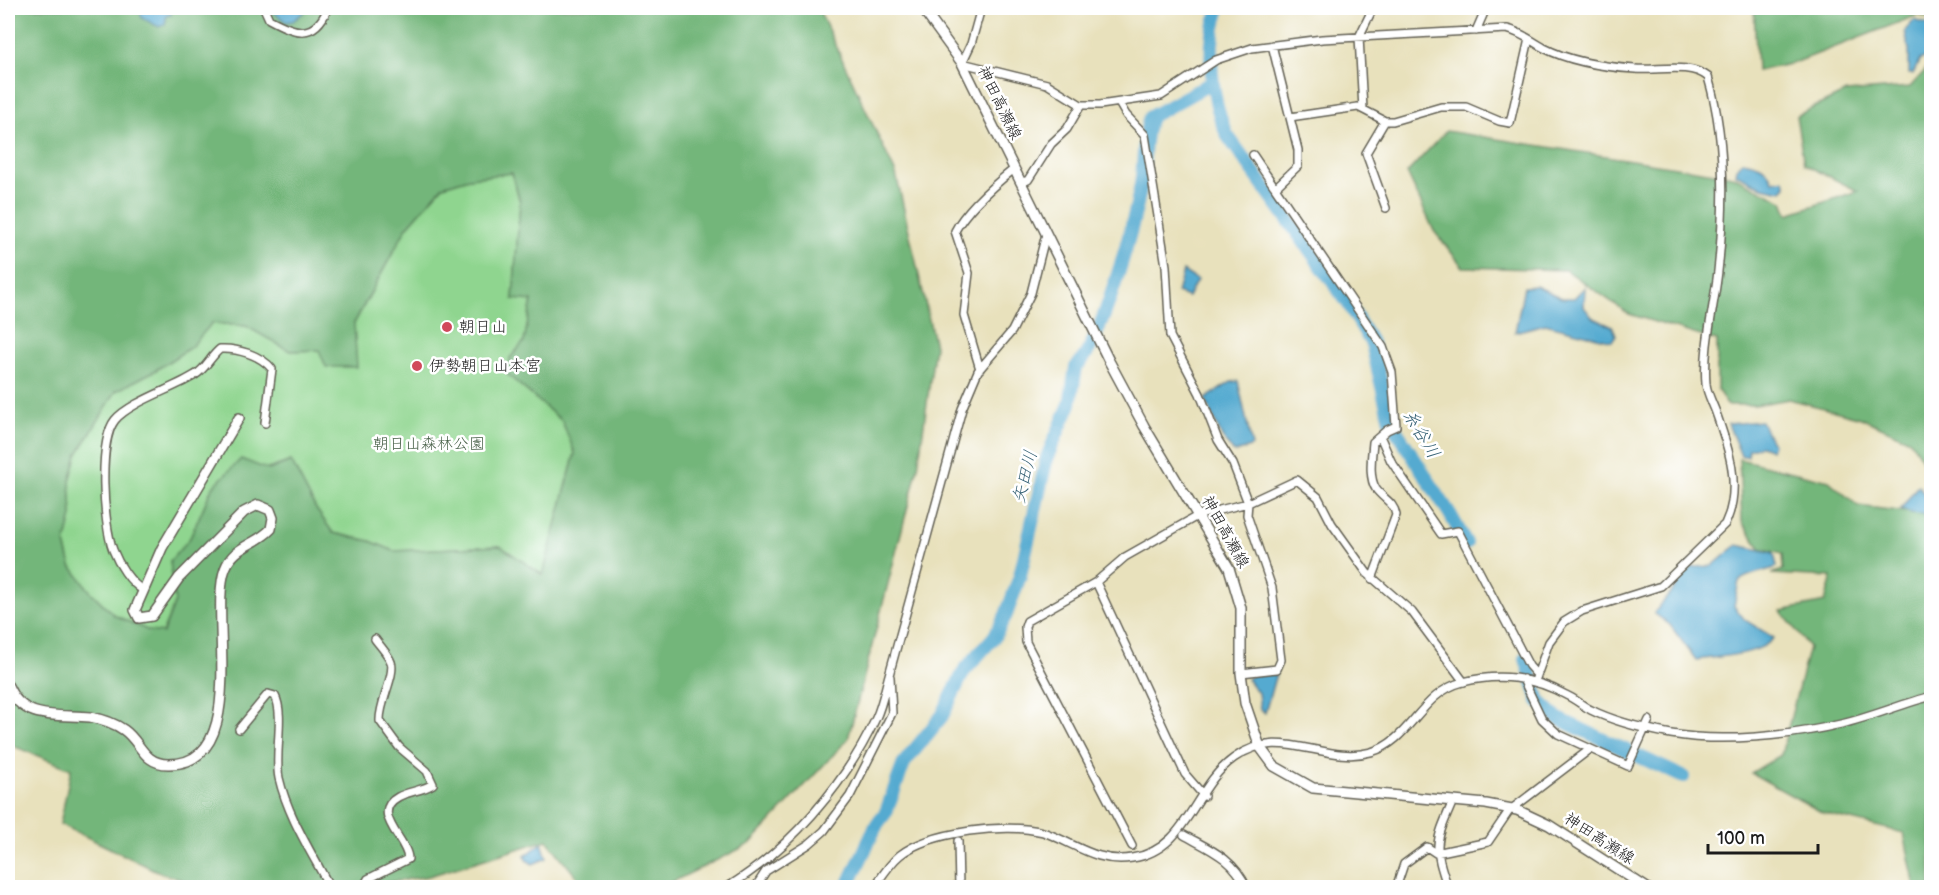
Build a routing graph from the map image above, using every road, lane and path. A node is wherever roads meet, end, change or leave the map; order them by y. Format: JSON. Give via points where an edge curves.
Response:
{"nodes":[{"id":1,"x":264,"y":8,"type":"edge"},
{"id":2,"x":328,"y":8,"type":"edge"},
{"id":3,"x":922,"y":8,"type":"edge"},
{"id":4,"x":981,"y":8,"type":"edge"},
{"id":5,"x":1373,"y":8,"type":"edge"},
{"id":6,"x":1486,"y":8,"type":"edge"},
{"id":7,"x":1476,"y":31,"type":"junction"},
{"id":8,"x":1359,"y":37,"type":"junction"},
{"id":9,"x":1529,"y":39,"type":"junction"},
{"id":10,"x":1272,"y":45,"type":"junction"},
{"id":11,"x":962,"y":63,"type":"junction"},
{"id":12,"x":1119,"y":103,"type":"junction"},
{"id":13,"x":1081,"y":105,"type":"junction"},
{"id":14,"x":1363,"y":109,"type":"junction"},
{"id":15,"x":1290,"y":117,"type":"junction"},
{"id":16,"x":1385,"y":121,"type":"junction"},
{"id":17,"x":1253,"y":155,"type":"dead end"},
{"id":18,"x":1014,"y":169,"type":"junction"},
{"id":19,"x":1021,"y":183,"type":"junction"},
{"id":20,"x":1276,"y":187,"type":"junction"},
{"id":21,"x":1386,"y":208,"type":"dead end"},
{"id":22,"x":1046,"y":233,"type":"junction"},
{"id":23,"x":980,"y":369,"type":"junction"},
{"id":24,"x":239,"y":418,"type":"dead end"},
{"id":25,"x":265,"y":423,"type":"dead end"},
{"id":26,"x":1380,"y":436,"type":"junction"},
{"id":27,"x":1248,"y":503,"type":"junction"},
{"id":28,"x":1199,"y":515,"type":"junction"},
{"id":29,"x":1372,"y":579,"type":"junction"},
{"id":30,"x":1095,"y":582,"type":"junction"},
{"id":31,"x":143,"y":590,"type":"junction"},
{"id":32,"x":375,"y":639,"type":"dead end"},
{"id":33,"x":1241,"y":673,"type":"junction"},
{"id":34,"x":890,"y":675,"type":"junction"},
{"id":35,"x":1523,"y":678,"type":"junction"},
{"id":36,"x":1536,"y":678,"type":"junction"},
{"id":37,"x":1464,"y":682,"type":"junction"},
{"id":38,"x":8,"y":686,"type":"edge"},
{"id":39,"x":1932,"y":696,"type":"edge"},
{"id":40,"x":1649,"y":720,"type":"dead end"},
{"id":41,"x":1646,"y":728,"type":"junction"},
{"id":42,"x":239,"y":729,"type":"dead end"},
{"id":43,"x":1260,"y":747,"type":"junction"},
{"id":44,"x":1589,"y":750,"type":"junction"},
{"id":45,"x":1204,"y":796,"type":"junction"},
{"id":46,"x":1453,"y":801,"type":"junction"},
{"id":47,"x":1511,"y":809,"type":"junction"},
{"id":48,"x":1184,"y":835,"type":"dead end"},
{"id":49,"x":958,"y":841,"type":"dead end"},
{"id":50,"x":1132,"y":846,"type":"dead end"},
{"id":51,"x":1436,"y":853,"type":"junction"},
{"id":52,"x":330,"y":888,"type":"edge"},
{"id":53,"x":363,"y":888,"type":"edge"},
{"id":54,"x":726,"y":888,"type":"edge"},
{"id":55,"x":755,"y":888,"type":"edge"},
{"id":56,"x":874,"y":888,"type":"edge"},
{"id":57,"x":959,"y":888,"type":"edge"},
{"id":58,"x":1247,"y":888,"type":"edge"},
{"id":59,"x":1396,"y":888,"type":"edge"},
{"id":60,"x":1448,"y":888,"type":"edge"},
{"id":61,"x":1647,"y":888,"type":"edge"}],
"edges":[{"from":1,"to":2,"type":"street","via":[[269,19],[295,32],[313,29],[323,21]]},
{"from":3,"to":11,"type":"main road","name":"神田高瀬線"},
{"from":4,"to":11,"type":"street"},
{"from":5,"to":8,"type":"street"},
{"from":6,"to":7,"type":"street"},
{"from":7,"to":8,"type":"street"},
{"from":7,"to":9,"type":"street","via":[[1507,29]]},
{"from":8,"to":10,"type":"street"},
{"from":8,"to":14,"type":"street"},
{"from":9,"to":16,"type":"street","via":[[1510,123],[1498,122],[1466,107],[1441,107]]},
{"from":9,"to":36,"type":"street","via":[[1591,63],[1693,70],[1708,77],[1718,111],[1722,163],[1719,270],[1706,386],[1735,485],[1725,524],[1670,580],[1570,617],[1553,635]]},
{"from":10,"to":12,"type":"street","via":[[1220,58],[1161,96]]},
{"from":10,"to":15,"type":"street"},
{"from":11,"to":13,"type":"street","via":[[1038,81]]},
{"from":11,"to":18,"type":"main road","name":"神田高瀬線"},
{"from":12,"to":13,"type":"street"},
{"from":12,"to":27,"type":"street","via":[[1145,135],[1166,266],[1170,336]]},
{"from":13,"to":19,"type":"street","via":[[1028,180]]},
{"from":14,"to":15,"type":"street"},
{"from":14,"to":16,"type":"street"},
{"from":15,"to":20,"type":"street","via":[[1298,166]]},
{"from":16,"to":21,"type":"street","via":[[1366,153]]},
{"from":17,"to":20,"type":"street"},
{"from":18,"to":19,"type":"main road","name":"神田高瀬線"},
{"from":18,"to":23,"type":"street","via":[[988,189],[955,231],[969,273],[964,315]]},
{"from":19,"to":22,"type":"main road","name":"神田高瀬線"},
{"from":20,"to":26,"type":"street","via":[[1390,359],[1391,429]]},
{"from":22,"to":23,"type":"street","via":[[1031,293],[1012,331]]},
{"from":22,"to":28,"type":"main road","name":"神田高瀬線","via":[[1139,417]]},
{"from":23,"to":34,"type":"street","via":[[963,409]]},
{"from":24,"to":31,"type":"main road","via":[[162,548]]},
{"from":25,"to":31,"type":"street","via":[[272,369],[265,360],[228,349],[220,349],[198,374],[131,406],[114,421],[105,443],[108,529],[123,568]]},
{"from":26,"to":29,"type":"street","via":[[1373,442],[1373,482],[1376,490],[1395,507],[1396,515]]},
{"from":26,"to":36,"type":"street","via":[[1390,461],[1447,533],[1458,531]]},
{"from":27,"to":28,"type":"street"},
{"from":27,"to":29,"type":"street","via":[[1298,480],[1305,484],[1318,497],[1339,535]]},
{"from":27,"to":33,"type":"street","via":[[1247,515],[1272,588],[1281,660],[1277,669]]},
{"from":28,"to":30,"type":"street","via":[[1125,557]]},
{"from":28,"to":33,"type":"main road","name":"神田高瀬線","via":[[1234,579],[1241,608]]},
{"from":29,"to":37,"type":"street","via":[[1412,612]]},
{"from":30,"to":45,"type":"street","via":[[1185,774]]},
{"from":30,"to":50,"type":"street","via":[[1028,621],[1026,642]]},
{"from":31,"to":38,"type":"main road","via":[[135,610],[136,616],[144,619],[154,614],[179,578],[244,512],[258,505],[270,510],[271,529],[235,551],[223,576],[222,692],[209,741],[192,759],[170,764],[152,760],[115,725],[96,718],[34,713],[18,703]]},
{"from":32,"to":53,"type":"street","via":[[390,660],[393,672],[381,704],[380,721],[399,747],[427,771],[433,784],[396,798],[389,806],[389,824],[406,847],[408,859],[368,879]]},
{"from":33,"to":43,"type":"main road","name":"神田高瀬線","via":[[1245,703]]},
{"from":34,"to":54,"type":"street","via":[[869,733],[837,782],[772,855]]},
{"from":34,"to":55,"type":"street","via":[[892,713],[850,796],[824,831],[766,871]]},
{"from":35,"to":36,"type":"street"},
{"from":35,"to":37,"type":"street"},
{"from":35,"to":44,"type":"street","via":[[1542,719],[1557,734]]},
{"from":36,"to":41,"type":"street","via":[[1592,711]]},
{"from":37,"to":43,"type":"street","via":[[1442,690],[1395,739],[1368,753],[1283,744]]},
{"from":39,"to":41,"type":"street","via":[[1806,731],[1696,737]]},
{"from":40,"to":41,"type":"street"},
{"from":41,"to":44,"type":"street","via":[[1628,766]]},
{"from":42,"to":52,"type":"street","via":[[268,694],[275,696],[279,707],[282,789]]},
{"from":43,"to":45,"type":"street","via":[[1228,763]]},
{"from":43,"to":46,"type":"main road","name":"神田高瀬線","via":[[1274,766],[1313,788]]},
{"from":44,"to":47,"type":"street"},
{"from":45,"to":56,"type":"street","via":[[1176,836],[1145,855],[1111,859],[1042,832],[1025,828],[986,829],[914,846],[890,865]]},
{"from":46,"to":47,"type":"main road","name":"神田高瀬線"},
{"from":46,"to":51,"type":"street","via":[[1439,834]]},
{"from":47,"to":51,"type":"street","via":[[1488,842]]},
{"from":47,"to":61,"type":"main road","name":"神田高瀬線","via":[[1549,825]]},
{"from":48,"to":58,"type":"street","via":[[1233,864]]},
{"from":49,"to":57,"type":"street"},
{"from":51,"to":59,"type":"street","via":[[1427,848],[1404,864]]},
{"from":51,"to":60,"type":"street"}]}
